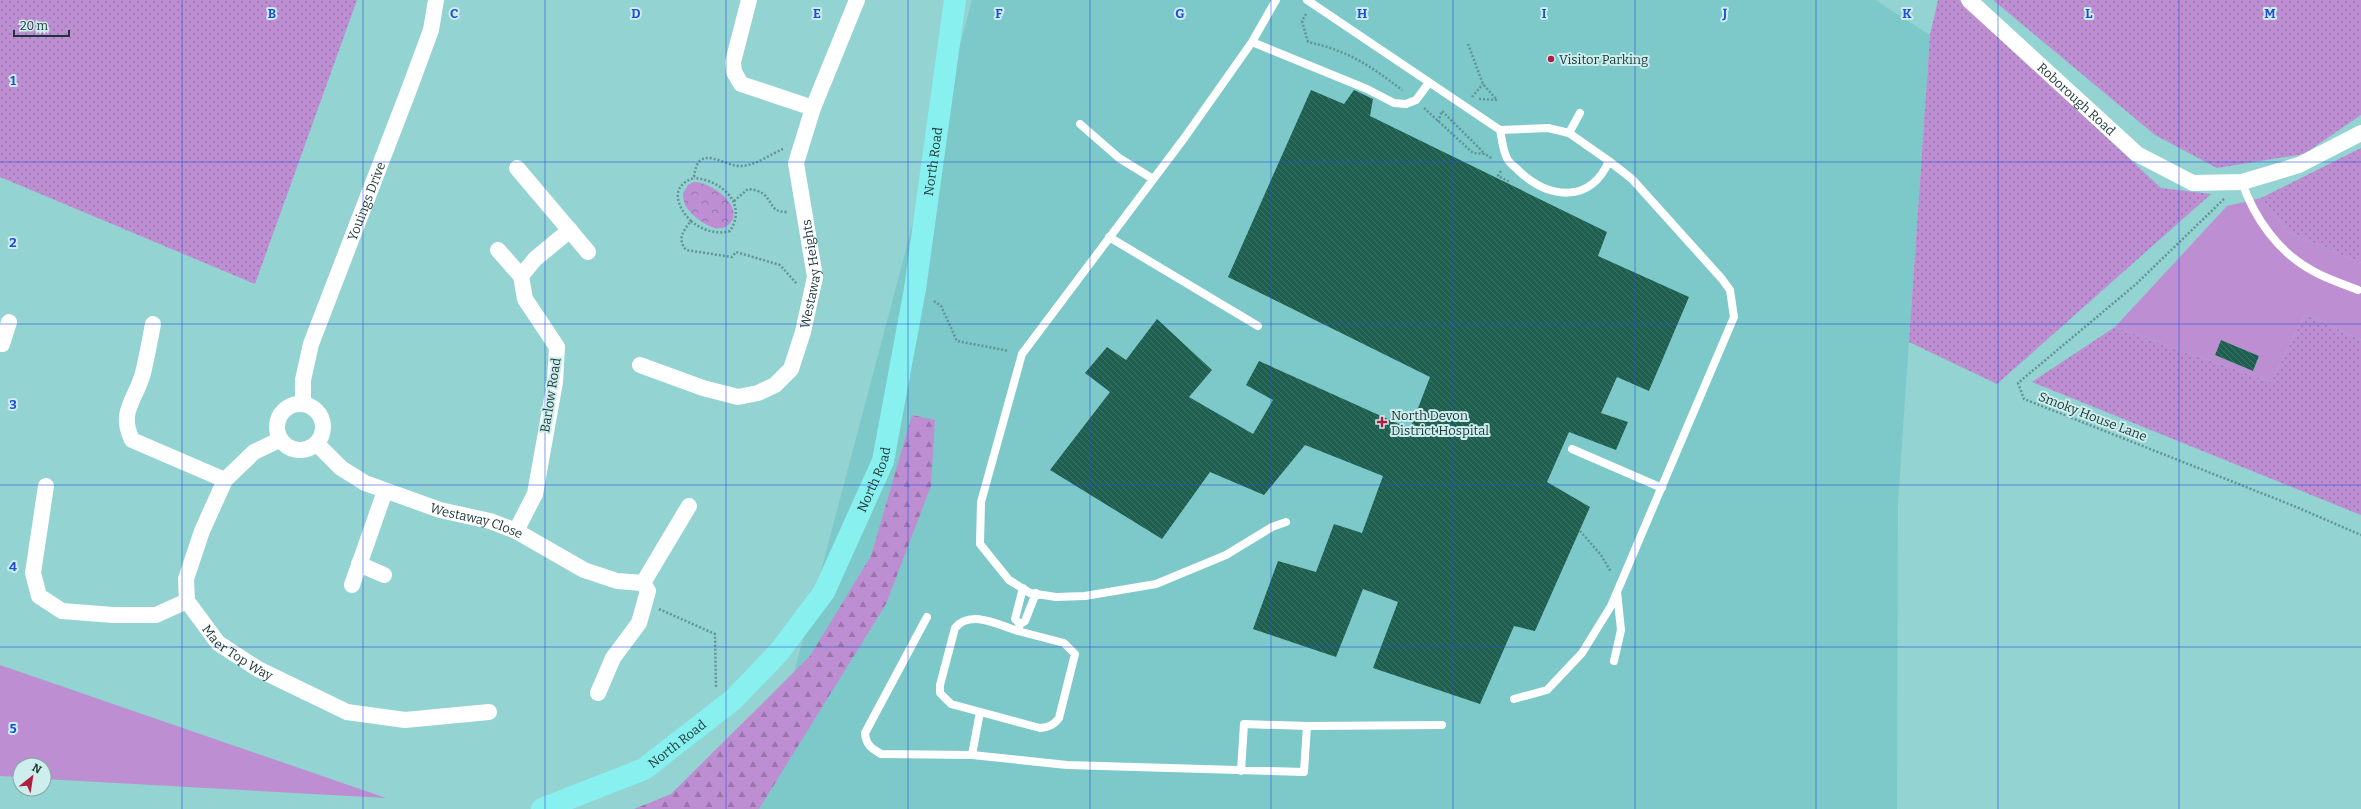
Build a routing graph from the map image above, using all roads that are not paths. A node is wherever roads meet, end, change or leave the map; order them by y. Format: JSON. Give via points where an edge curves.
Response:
{"nodes":[{"id":1,"x":436,"y":0,"type":"edge"},
{"id":2,"x":749,"y":0,"type":"edge"},
{"id":3,"x":857,"y":0,"type":"edge"},
{"id":4,"x":955,"y":0,"type":"edge"},
{"id":5,"x":1276,"y":0,"type":"edge"},
{"id":6,"x":1308,"y":0,"type":"edge"},
{"id":7,"x":1969,"y":0,"type":"edge"},
{"id":8,"x":1252,"y":42,"type":"junction"},
{"id":9,"x":1428,"y":84,"type":"junction"},
{"id":10,"x":813,"y":108,"type":"junction"},
{"id":11,"x":1580,"y":113,"type":"dead end"},
{"id":12,"x":1080,"y":124,"type":"dead end"},
{"id":13,"x":1500,"y":130,"type":"junction"},
{"id":14,"x":1569,"y":133,"type":"junction"},
{"id":15,"x":2361,"y":133,"type":"edge"},
{"id":16,"x":1609,"y":161,"type":"junction"},
{"id":17,"x":517,"y":168,"type":"dead end"},
{"id":18,"x":1153,"y":179,"type":"junction"},
{"id":19,"x":2242,"y":182,"type":"junction"},
{"id":20,"x":570,"y":230,"type":"junction"},
{"id":21,"x":1109,"y":236,"type":"junction"},
{"id":22,"x":498,"y":250,"type":"dead end"},
{"id":23,"x":588,"y":252,"type":"dead end"},
{"id":24,"x":521,"y":276,"type":"junction"},
{"id":25,"x":2358,"y":290,"type":"dead end"},
{"id":26,"x":9,"y":322,"type":"dead end"},
{"id":27,"x":153,"y":324,"type":"dead end"},
{"id":28,"x":1258,"y":326,"type":"dead end"},
{"id":29,"x":0,"y":344,"type":"edge"},
{"id":30,"x":640,"y":365,"type":"dead end"},
{"id":31,"x":304,"y":404,"type":"junction"},
{"id":32,"x":279,"y":440,"type":"junction"},
{"id":33,"x":317,"y":444,"type":"junction"},
{"id":34,"x":1572,"y":449,"type":"dead end"},
{"id":35,"x":225,"y":480,"type":"junction"},
{"id":36,"x":46,"y":486,"type":"dead end"},
{"id":37,"x":1662,"y":488,"type":"junction"},
{"id":38,"x":386,"y":491,"type":"junction"},
{"id":39,"x":689,"y":506,"type":"dead end"},
{"id":40,"x":1286,"y":522,"type":"dead end"},
{"id":41,"x":516,"y":531,"type":"junction"},
{"id":42,"x":359,"y":564,"type":"junction"},
{"id":43,"x":384,"y":575,"type":"dead end"},
{"id":44,"x":643,"y":583,"type":"junction"},
{"id":45,"x":352,"y":585,"type":"dead end"},
{"id":46,"x":1023,"y":588,"type":"junction"},
{"id":47,"x":1617,"y":592,"type":"junction"},
{"id":48,"x":1036,"y":594,"type":"junction"},
{"id":49,"x":187,"y":602,"type":"junction"},
{"id":50,"x":926,"y":617,"type":"dead end"},
{"id":51,"x":1019,"y":627,"type":"junction"},
{"id":52,"x":1614,"y":661,"type":"dead end"},
{"id":53,"x":598,"y":693,"type":"dead end"},
{"id":54,"x":1514,"y":699,"type":"dead end"},
{"id":55,"x":489,"y":712,"type":"dead end"},
{"id":56,"x":980,"y":712,"type":"junction"},
{"id":57,"x":1442,"y":725,"type":"dead end"},
{"id":58,"x":1308,"y":726,"type":"junction"},
{"id":59,"x":972,"y":755,"type":"junction"},
{"id":60,"x":1241,"y":771,"type":"junction"},
{"id":61,"x":542,"y":809,"type":"edge"}],
"edges":[{"from":1,"to":31,"type":"street","name":"Youings Drive","via":[[431,30],[311,344],[303,380]]},
{"from":2,"to":10,"type":"street","via":[[733,62],[734,72],[741,84]]},
{"from":3,"to":10,"type":"street","name":"Westaway Heights"},
{"from":4,"to":61,"type":"main road","name":"North Road","via":[[915,288],[883,461],[824,592],[779,652],[734,699],[644,769]]},
{"from":5,"to":8,"type":"lane"},
{"from":6,"to":9,"type":"lane"},
{"from":7,"to":19,"type":"street","name":"Roborough Road","via":[[2137,154],[2193,183]]},
{"from":8,"to":9,"type":"lane","via":[[1367,89],[1394,103],[1406,104],[1416,100]]},
{"from":8,"to":18,"type":"lane"},
{"from":9,"to":13,"type":"lane"},
{"from":10,"to":30,"type":"street","name":"Westaway Heights","via":[[796,163],[815,277],[792,369],[775,385],[758,393],[738,396],[703,388]]},
{"from":11,"to":14,"type":"lane"},
{"from":12,"to":18,"type":"lane","via":[[1120,158]]},
{"from":13,"to":14,"type":"lane","via":[[1548,128]]},
{"from":13,"to":16,"type":"lane","via":[[1507,160],[1528,179],[1548,190],[1570,194],[1588,186],[1603,176]]},
{"from":14,"to":16,"type":"lane"},
{"from":15,"to":19,"type":"street","via":[[2299,165]]},
{"from":16,"to":37,"type":"lane","via":[[1632,178],[1689,241],[1726,284],[1732,299],[1734,318]]},
{"from":17,"to":20,"type":"street"},
{"from":18,"to":21,"type":"lane"},
{"from":19,"to":25,"type":"lane","via":[[2249,203],[2286,252],[2313,271]]},
{"from":20,"to":23,"type":"street"},
{"from":20,"to":24,"type":"street","via":[[535,259]]},
{"from":21,"to":28,"type":"lane"},
{"from":21,"to":46,"type":"lane","via":[[1022,354],[981,502],[980,544],[1008,579]]},
{"from":22,"to":24,"type":"street"},
{"from":24,"to":41,"type":"street","name":"Barlow Road","via":[[525,299],[557,348],[555,382],[535,494]]},
{"from":26,"to":29,"type":"street"},
{"from":27,"to":35,"type":"street","via":[[142,375],[126,411],[126,428],[132,440]]},
{"from":31,"to":32,"type":"street","via":[[291,406],[281,414],[277,422]]},
{"from":31,"to":33,"type":"street","via":[[312,407],[322,420],[322,435]]},
{"from":32,"to":33,"type":"street","via":[[294,450],[305,450]]},
{"from":32,"to":35,"type":"street","via":[[254,452]]},
{"from":33,"to":38,"type":"street","name":"Westaway Close","via":[[342,468],[365,483]]},
{"from":34,"to":37,"type":"lane"},
{"from":35,"to":49,"type":"street","via":[[202,531],[186,579]]},
{"from":36,"to":49,"type":"street","via":[[33,573],[39,596],[62,611],[113,615],[156,614]]},
{"from":37,"to":47,"type":"lane"},
{"from":38,"to":41,"type":"street","name":"Westaway Close","via":[[440,510],[490,521]]},
{"from":38,"to":42,"type":"street"},
{"from":39,"to":44,"type":"street"},
{"from":40,"to":48,"type":"lane","via":[[1272,527],[1226,555],[1152,585],[1085,596],[1056,597]]},
{"from":41,"to":44,"type":"street","name":"Westaway Close","via":[[584,570],[617,582]]},
{"from":42,"to":43,"type":"street"},
{"from":42,"to":45,"type":"street"},
{"from":44,"to":53,"type":"street","via":[[648,591],[640,623],[613,658]]},
{"from":46,"to":48,"type":"lane"},
{"from":46,"to":51,"type":"lane","via":[[1015,619]]},
{"from":47,"to":52,"type":"lane","via":[[1621,630]]},
{"from":47,"to":54,"type":"lane","via":[[1582,653],[1547,690]]},
{"from":48,"to":51,"type":"lane","via":[[1025,621]]},
{"from":49,"to":55,"type":"street","name":"Maer Top Way","via":[[218,643],[258,669],[347,712],[405,720]]},
{"from":50,"to":59,"type":"lane","via":[[865,733],[866,741],[870,748],[881,754]]},
{"from":51,"to":56,"type":"lane","via":[[967,618],[956,628],[940,693],[951,704]]},
{"from":51,"to":56,"type":"lane","via":[[1064,643],[1075,654],[1059,718],[1055,724],[1040,728]]},
{"from":56,"to":59,"type":"lane"},
{"from":57,"to":58,"type":"lane"},
{"from":58,"to":60,"type":"lane","via":[[1304,772]]},
{"from":58,"to":60,"type":"lane","via":[[1244,724]]},
{"from":59,"to":60,"type":"lane","via":[[1067,765]]}]}
